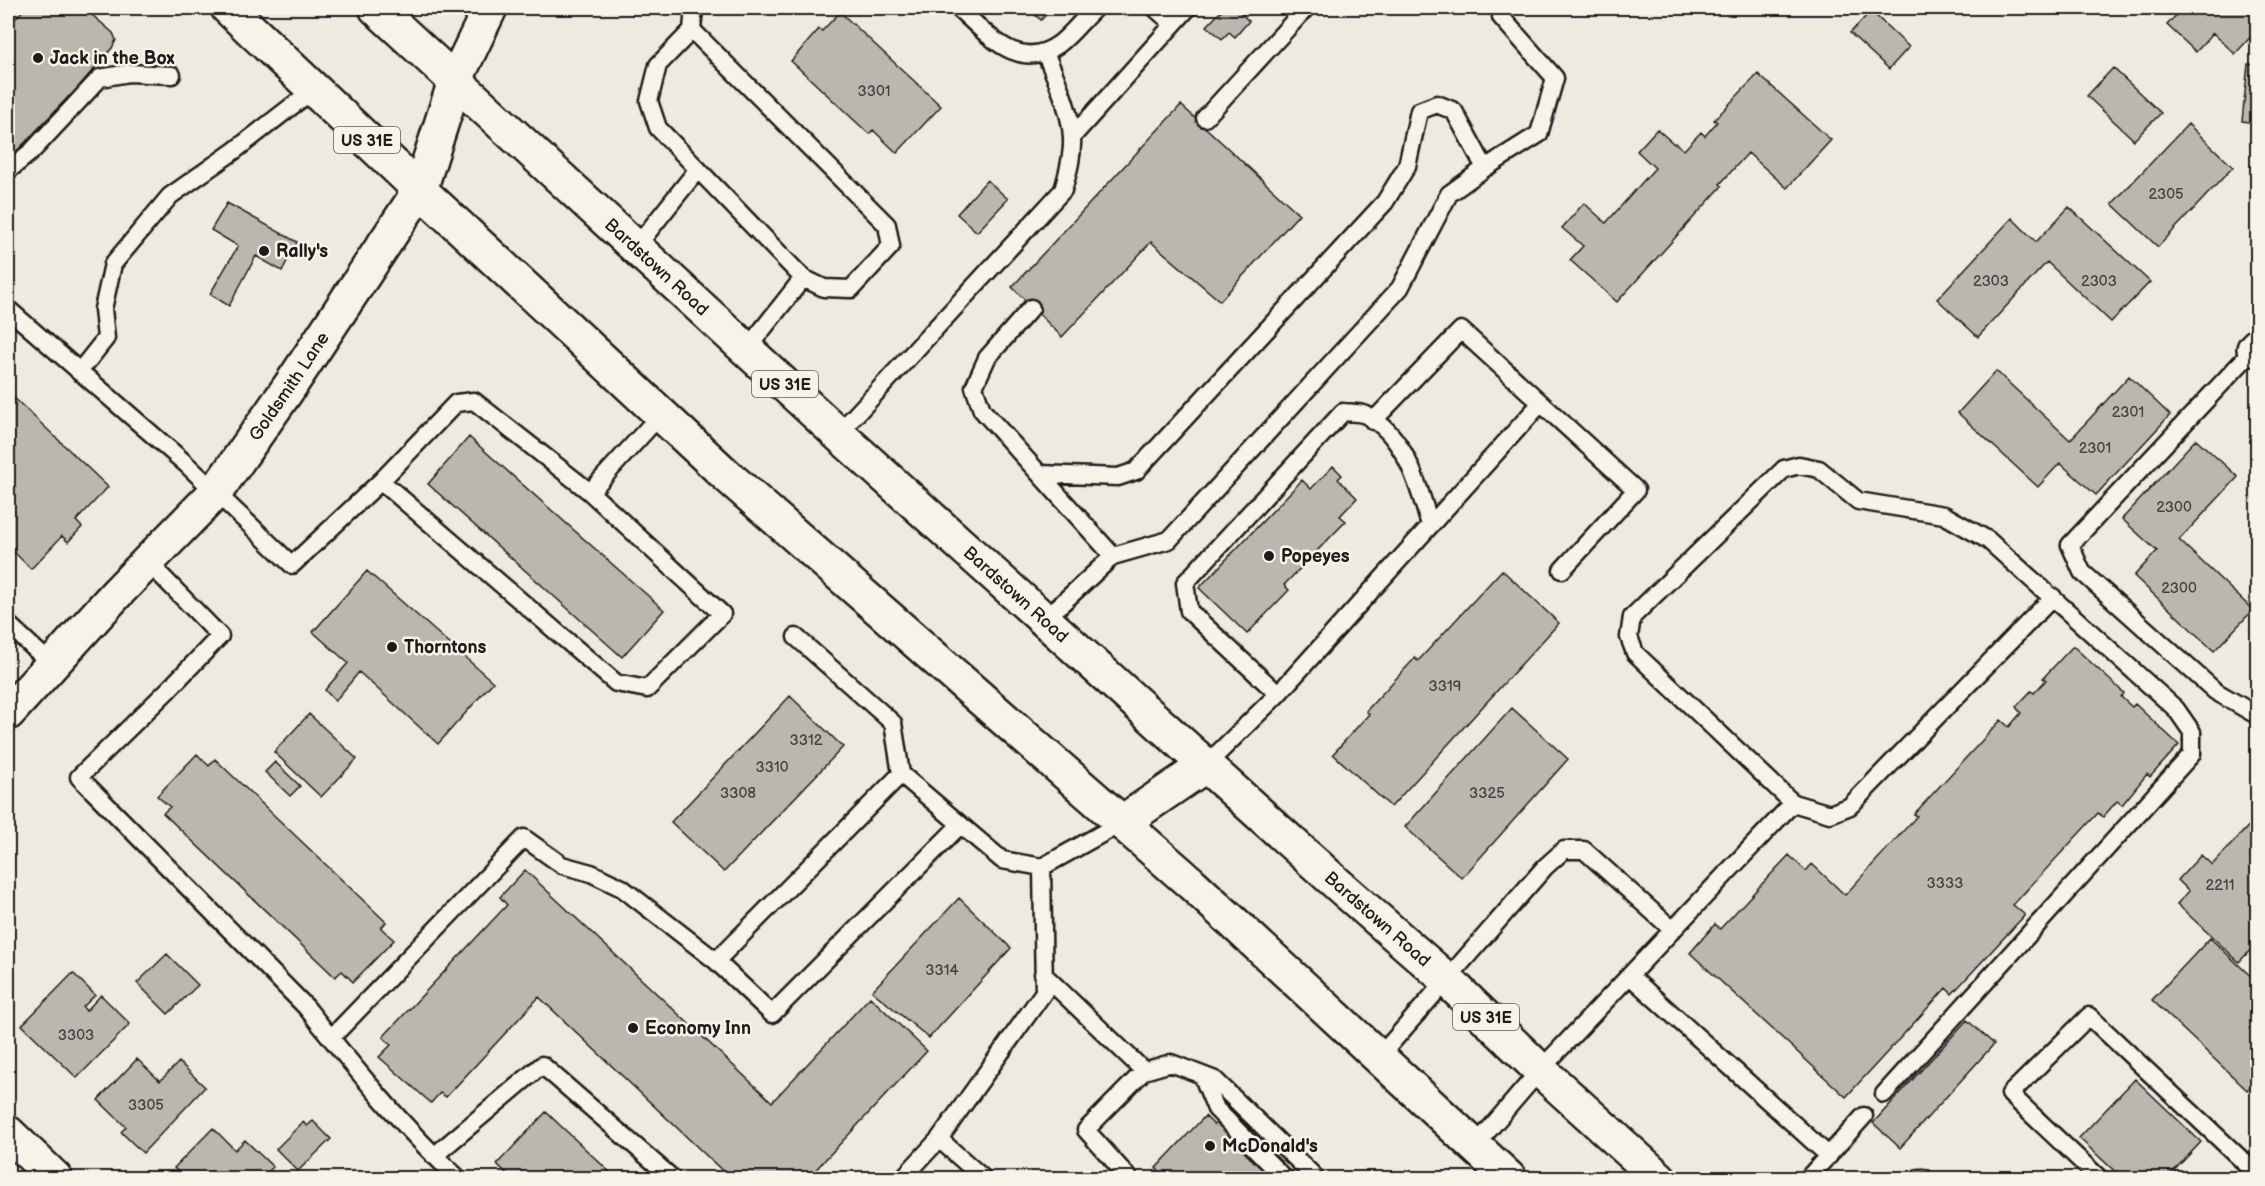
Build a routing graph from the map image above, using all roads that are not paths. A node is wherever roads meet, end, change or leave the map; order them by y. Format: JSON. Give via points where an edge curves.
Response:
{"nodes":[{"id":1,"x":228,"y":8,"type":"edge"},
{"id":2,"x":376,"y":8,"type":"edge"},
{"id":3,"x":490,"y":8,"type":"edge"},
{"id":4,"x":694,"y":8,"type":"edge"},
{"id":5,"x":958,"y":8,"type":"edge"},
{"id":6,"x":1095,"y":8,"type":"edge"},
{"id":7,"x":1155,"y":8,"type":"edge"},
{"id":8,"x":1188,"y":8,"type":"edge"},
{"id":9,"x":1306,"y":8,"type":"edge"},
{"id":10,"x":1501,"y":17,"type":"dead end"},
{"id":11,"x":1173,"y":24,"type":"junction"},
{"id":12,"x":692,"y":30,"type":"junction"},
{"id":13,"x":1045,"y":51,"type":"junction"},
{"id":14,"x":172,"y":75,"type":"dead end"},
{"id":15,"x":455,"y":81,"type":"junction"},
{"id":16,"x":314,"y":89,"type":"junction"},
{"id":17,"x":1205,"y":118,"type":"dead end"},
{"id":18,"x":1072,"y":137,"type":"junction"},
{"id":19,"x":8,"y":166,"type":"edge"},
{"id":20,"x":1485,"y":168,"type":"junction"},
{"id":21,"x":698,"y":169,"type":"junction"},
{"id":22,"x":420,"y":190,"type":"junction"},
{"id":23,"x":636,"y":247,"type":"junction"},
{"id":24,"x":803,"y":278,"type":"junction"},
{"id":25,"x":1031,"y":308,"type":"dead end"},
{"id":26,"x":8,"y":309,"type":"edge"},
{"id":27,"x":747,"y":349,"type":"junction"},
{"id":28,"x":2256,"y":349,"type":"edge"},
{"id":29,"x":79,"y":372,"type":"junction"},
{"id":30,"x":1540,"y":404,"type":"junction"},
{"id":31,"x":661,"y":414,"type":"junction"},
{"id":32,"x":1373,"y":421,"type":"junction"},
{"id":33,"x":838,"y":434,"type":"junction"},
{"id":34,"x":1040,"y":474,"type":"junction"},
{"id":35,"x":381,"y":481,"type":"junction"},
{"id":36,"x":590,"y":492,"type":"junction"},
{"id":37,"x":215,"y":493,"type":"junction"},
{"id":38,"x":1430,"y":525,"type":"junction"},
{"id":39,"x":1113,"y":556,"type":"junction"},
{"id":40,"x":148,"y":562,"type":"junction"},
{"id":41,"x":1562,"y":570,"type":"dead end"},
{"id":42,"x":2053,"y":597,"type":"junction"},
{"id":43,"x":1045,"y":619,"type":"junction"},
{"id":44,"x":8,"y":624,"type":"edge"},
{"id":45,"x":796,"y":637,"type":"dead end"},
{"id":46,"x":52,"y":664,"type":"junction"},
{"id":47,"x":1278,"y":694,"type":"junction"},
{"id":48,"x":8,"y":713,"type":"edge"},
{"id":49,"x":2258,"y":716,"type":"edge"},
{"id":50,"x":1206,"y":765,"type":"junction"},
{"id":51,"x":901,"y":774,"type":"junction"},
{"id":52,"x":1793,"y":804,"type":"junction"},
{"id":53,"x":1121,"y":823,"type":"junction"},
{"id":54,"x":960,"y":825,"type":"junction"},
{"id":55,"x":1042,"y":867,"type":"junction"},
{"id":56,"x":1673,"y":930,"type":"junction"},
{"id":57,"x":716,"y":962,"type":"junction"},
{"id":58,"x":1043,"y":974,"type":"junction"},
{"id":59,"x":1630,"y":976,"type":"junction"},
{"id":60,"x":1446,"y":979,"type":"junction"},
{"id":61,"x":332,"y":1038,"type":"junction"},
{"id":62,"x":1379,"y":1057,"type":"junction"},
{"id":63,"x":1540,"y":1070,"type":"junction"},
{"id":64,"x":1144,"y":1071,"type":"junction"},
{"id":65,"x":1202,"y":1075,"type":"junction"},
{"id":66,"x":1884,"y":1094,"type":"dead end"},
{"id":67,"x":1864,"y":1116,"type":"dead end"},
{"id":68,"x":8,"y":1133,"type":"edge"},
{"id":69,"x":939,"y":1139,"type":"junction"},
{"id":70,"x":1474,"y":1146,"type":"junction"},
{"id":71,"x":434,"y":1156,"type":"junction"},
{"id":72,"x":1829,"y":1156,"type":"junction"},
{"id":73,"x":2258,"y":1175,"type":"edge"},
{"id":74,"x":55,"y":1179,"type":"edge"},
{"id":75,"x":458,"y":1179,"type":"edge"},
{"id":76,"x":672,"y":1179,"type":"edge"},
{"id":77,"x":903,"y":1179,"type":"edge"},
{"id":78,"x":983,"y":1179,"type":"edge"},
{"id":79,"x":1129,"y":1179,"type":"edge"},
{"id":80,"x":1284,"y":1179,"type":"edge"},
{"id":81,"x":1316,"y":1179,"type":"edge"},
{"id":82,"x":1509,"y":1179,"type":"edge"},
{"id":83,"x":1659,"y":1179,"type":"edge"},
{"id":84,"x":1808,"y":1179,"type":"edge"},
{"id":85,"x":1919,"y":1179,"type":"edge"},
{"id":86,"x":1924,"y":1179,"type":"edge"},
{"id":87,"x":2099,"y":1179,"type":"edge"}],
"edges":[{"from":1,"to":16,"type":"main road","number":"US 31E"},
{"from":2,"to":15,"type":"main road","name":"Bardstown Road","number":"US 31E"},
{"from":3,"to":15,"type":"main road","name":"Goldsmith Lane"},
{"from":4,"to":12,"type":"lane"},
{"from":5,"to":13,"type":"lane","via":[[1006,50],[1031,56]]},
{"from":6,"to":13,"type":"lane","via":[[1060,43]]},
{"from":7,"to":11,"type":"lane"},
{"from":8,"to":11,"type":"lane"},
{"from":9,"to":17,"type":"lane"},
{"from":10,"to":20,"type":"lane","via":[[1555,78],[1539,134]]},
{"from":11,"to":18,"type":"lane"},
{"from":12,"to":21,"type":"lane","via":[[658,65],[649,101],[658,128]]},
{"from":12,"to":24,"type":"lane","via":[[887,225],[891,246],[851,289],[824,288]]},
{"from":13,"to":18,"type":"lane","via":[[1063,98]]},
{"from":14,"to":19,"type":"lane","via":[[129,73],[100,78],[32,151],[10,169]]},
{"from":15,"to":22,"type":"main road","name":"Goldsmith Lane"},
{"from":15,"to":23,"type":"main road","name":"Bardstown Road","number":"US 31E"},
{"from":16,"to":22,"type":"main road","number":"US 31E"},
{"from":16,"to":29,"type":"lane","via":[[170,196],[113,264],[103,309],[106,338]]},
{"from":18,"to":33,"type":"lane","via":[[1063,190]]},
{"from":20,"to":34,"type":"lane","via":[[1454,111],[1437,104],[1419,111],[1407,166],[1384,202],[1136,471],[1118,477]]},
{"from":20,"to":39,"type":"lane","via":[[1449,194],[1400,288],[1169,540]]},
{"from":21,"to":23,"type":"lane"},
{"from":21,"to":24,"type":"lane"},
{"from":22,"to":31,"type":"main road","number":"US 31E"},
{"from":22,"to":37,"type":"main road","name":"Goldsmith Lane"},
{"from":23,"to":27,"type":"main road","name":"Bardstown Road","number":"US 31E"},
{"from":24,"to":27,"type":"lane"},
{"from":25,"to":34,"type":"lane","via":[[987,358],[974,387],[982,410]]},
{"from":26,"to":29,"type":"lane"},
{"from":27,"to":33,"type":"main road","name":"Bardstown Road","number":"US 31E"},
{"from":28,"to":49,"type":"lane","via":[[2070,545],[2082,572],[2215,691]]},
{"from":29,"to":37,"type":"lane"},
{"from":30,"to":32,"type":"lane","via":[[1461,330]]},
{"from":30,"to":38,"type":"lane"},
{"from":30,"to":41,"type":"lane","via":[[1636,490]]},
{"from":31,"to":36,"type":"lane"},
{"from":31,"to":53,"type":"main road","number":"US 31E"},
{"from":32,"to":38,"type":"lane","via":[[1393,436],[1418,480]]},
{"from":32,"to":47,"type":"lane","via":[[1365,415],[1342,412],[1185,583],[1189,611]]},
{"from":33,"to":43,"type":"main road","name":"Bardstown Road","number":"US 31E"},
{"from":34,"to":39,"type":"lane"},
{"from":35,"to":36,"type":"lane","via":[[456,403],[474,401]]},
{"from":35,"to":36,"type":"lane","via":[[616,683],[647,689],[722,614]]},
{"from":35,"to":37,"type":"lane","via":[[292,565]]},
{"from":37,"to":40,"type":"main road","name":"Goldsmith Lane"},
{"from":38,"to":47,"type":"lane"},
{"from":39,"to":43,"type":"lane"},
{"from":40,"to":46,"type":"main road","name":"Goldsmith Lane"},
{"from":40,"to":61,"type":"lane","via":[[220,636],[79,777],[306,1006]]},
{"from":42,"to":52,"type":"lane","via":[[1850,806],[1830,814]]},
{"from":42,"to":52,"type":"lane","via":[[1988,540],[1944,515],[1858,501],[1819,469],[1799,465],[1784,469],[1632,617],[1629,637],[1635,653]]},
{"from":42,"to":66,"type":"lane","via":[[2176,709],[2192,732],[2192,754]]},
{"from":43,"to":50,"type":"main road","name":"Bardstown Road","number":"US 31E"},
{"from":44,"to":46,"type":"lane"},
{"from":45,"to":51,"type":"lane","via":[[893,723]]},
{"from":46,"to":48,"type":"main road","name":"Goldsmith Lane"},
{"from":47,"to":50,"type":"lane"},
{"from":50,"to":53,"type":"main road"},
{"from":50,"to":60,"type":"main road","name":"Bardstown Road","number":"US 31E"},
{"from":51,"to":54,"type":"lane"},
{"from":51,"to":57,"type":"lane"},
{"from":52,"to":56,"type":"lane"},
{"from":53,"to":55,"type":"lane"},
{"from":53,"to":62,"type":"main road","number":"US 31E"},
{"from":54,"to":55,"type":"lane","via":[[1002,860]]},
{"from":54,"to":57,"type":"lane","via":[[772,1014]]},
{"from":55,"to":58,"type":"lane"},
{"from":56,"to":59,"type":"lane"},
{"from":56,"to":60,"type":"lane","via":[[1584,850],[1564,850]]},
{"from":57,"to":61,"type":"lane","via":[[622,888],[562,865],[524,838]]},
{"from":58,"to":64,"type":"lane"},
{"from":58,"to":69,"type":"lane","via":[[1044,992]]},
{"from":59,"to":63,"type":"lane"},
{"from":59,"to":72,"type":"lane"},
{"from":60,"to":62,"type":"lane"},
{"from":60,"to":63,"type":"main road","name":"Bardstown Road","number":"US 31E"},
{"from":61,"to":71,"type":"lane"},
{"from":62,"to":70,"type":"main road","number":"US 31E"},
{"from":63,"to":70,"type":"lane"},
{"from":63,"to":83,"type":"main road","name":"Bardstown Road","number":"US 31E"},
{"from":64,"to":65,"type":"lane","via":[[1171,1063]]},
{"from":64,"to":79,"type":"lane","via":[[1086,1130]]},
{"from":65,"to":80,"type":"lane","via":[[1216,1109]]},
{"from":65,"to":81,"type":"lane","via":[[1215,1080]]},
{"from":67,"to":72,"type":"lane"},
{"from":68,"to":74,"type":"main road"},
{"from":69,"to":77,"type":"lane"},
{"from":69,"to":78,"type":"lane"},
{"from":70,"to":82,"type":"main road","number":"US 31E"},
{"from":71,"to":75,"type":"lane"},
{"from":71,"to":76,"type":"lane","via":[[542,1065]]},
{"from":72,"to":84,"type":"lane"},
{"from":73,"to":87,"type":"lane","via":[[2089,1016],[2010,1094]]},
{"from":85,"to":86,"type":"lane"}]}
